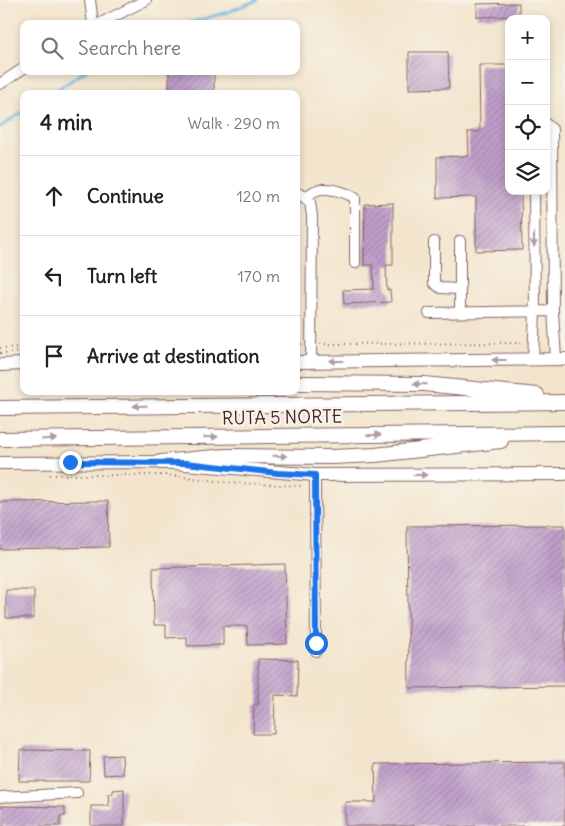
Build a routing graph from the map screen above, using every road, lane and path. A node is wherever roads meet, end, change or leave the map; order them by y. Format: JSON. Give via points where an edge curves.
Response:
{"nodes":[{"id":1,"x":90,"y":0,"type":"edge"},
{"id":2,"x":146,"y":0,"type":"edge"},
{"id":3,"x":92,"y":20,"type":"edge"},
{"id":4,"x":107,"y":20,"type":"edge"},
{"id":5,"x":20,"y":71,"type":"edge"},
{"id":6,"x":0,"y":84,"type":"edge"},
{"id":7,"x":550,"y":127,"type":"edge"},
{"id":8,"x":534,"y":195,"type":"edge"},
{"id":9,"x":301,"y":196,"type":"edge"},
{"id":10,"x":460,"y":241,"type":"dead end"},
{"id":11,"x":434,"y":242,"type":"dead end"},
{"id":12,"x":355,"y":264,"type":"dead end"},
{"id":13,"x":460,"y":289,"type":"junction"},
{"id":14,"x":534,"y":311,"type":"junction"},
{"id":15,"x":553,"y":311,"type":"junction"},
{"id":16,"x":460,"y":312,"type":"junction"},
{"id":17,"x":429,"y":313,"type":"dead end"},
{"id":18,"x":533,"y":343,"type":"junction"},
{"id":19,"x":300,"y":344,"type":"edge"},
{"id":20,"x":311,"y":344,"type":"junction"},
{"id":21,"x":20,"y":347,"type":"edge"},
{"id":22,"x":0,"y":348,"type":"edge"},
{"id":23,"x":20,"y":352,"type":"edge"},
{"id":24,"x":0,"y":353,"type":"edge"},
{"id":25,"x":560,"y":359,"type":"edge"},
{"id":26,"x":533,"y":360,"type":"junction"},
{"id":27,"x":300,"y":362,"type":"edge"},
{"id":28,"x":311,"y":362,"type":"junction"},
{"id":29,"x":20,"y":364,"type":"edge"},
{"id":30,"x":0,"y":365,"type":"edge"},
{"id":31,"x":300,"y":383,"type":"edge"},
{"id":32,"x":565,"y":400,"type":"edge"},
{"id":33,"x":0,"y":408,"type":"edge"},
{"id":34,"x":546,"y":433,"type":"junction"},
{"id":35,"x":565,"y":433,"type":"edge"},
{"id":36,"x":0,"y":439,"type":"edge"},
{"id":37,"x":161,"y":462,"type":"junction"},
{"id":38,"x":0,"y":463,"type":"edge"},
{"id":39,"x":565,"y":474,"type":"edge"},
{"id":40,"x":315,"y":475,"type":"junction"},
{"id":41,"x":316,"y":651,"type":"dead end"},
{"id":42,"x":77,"y":793,"type":"dead end"},
{"id":43,"x":0,"y":796,"type":"edge"}],
"edges":[{"from":1,"to":3,"type":"street"},
{"from":2,"to":4,"type":"street"},
{"from":5,"to":6,"type":"street"},
{"from":7,"to":15,"type":"street"},
{"from":8,"to":14,"type":"street","one_way":true},
{"from":9,"to":12,"type":"street","via":[[316,190],[337,190],[355,198]]},
{"from":9,"to":20,"type":"street","via":[[310,202],[312,216]]},
{"from":10,"to":13,"type":"street"},
{"from":11,"to":13,"type":"street","via":[[434,283],[441,288]]},
{"from":13,"to":16,"type":"street"},
{"from":14,"to":15,"type":"street"},
{"from":14,"to":16,"type":"street"},
{"from":14,"to":18,"type":"street"},
{"from":15,"to":25,"type":"street"},
{"from":16,"to":17,"type":"street"},
{"from":18,"to":20,"type":"path"},
{"from":18,"to":26,"type":"street"},
{"from":19,"to":20,"type":"path"},
{"from":20,"to":28,"type":"street"},
{"from":21,"to":22,"type":"path"},
{"from":23,"to":24,"type":"path"},
{"from":25,"to":26,"type":"main road"},
{"from":26,"to":28,"type":"main road","one_way":true},
{"from":27,"to":28,"type":"main road"},
{"from":29,"to":30,"type":"main road"},
{"from":32,"to":31,"type":"highway","one_way":true,"via":[[447,386]]},
{"from":32,"to":33,"type":"highway","name":"RUTA 5 NORTE","one_way":true},
{"from":34,"to":35,"type":"highway","name":"RUTA 5 NORTE"},
{"from":36,"to":34,"type":"highway","name":"RUTA 5 NORTE","one_way":true},
{"from":37,"to":34,"type":"highway","one_way":true,"via":[[233,456],[375,456]]},
{"from":37,"to":38,"type":"main road"},
{"from":37,"to":40,"type":"main road"},
{"from":40,"to":39,"type":"main road","one_way":true},
{"from":40,"to":41,"type":"street"},
{"from":42,"to":43,"type":"street"}]}
